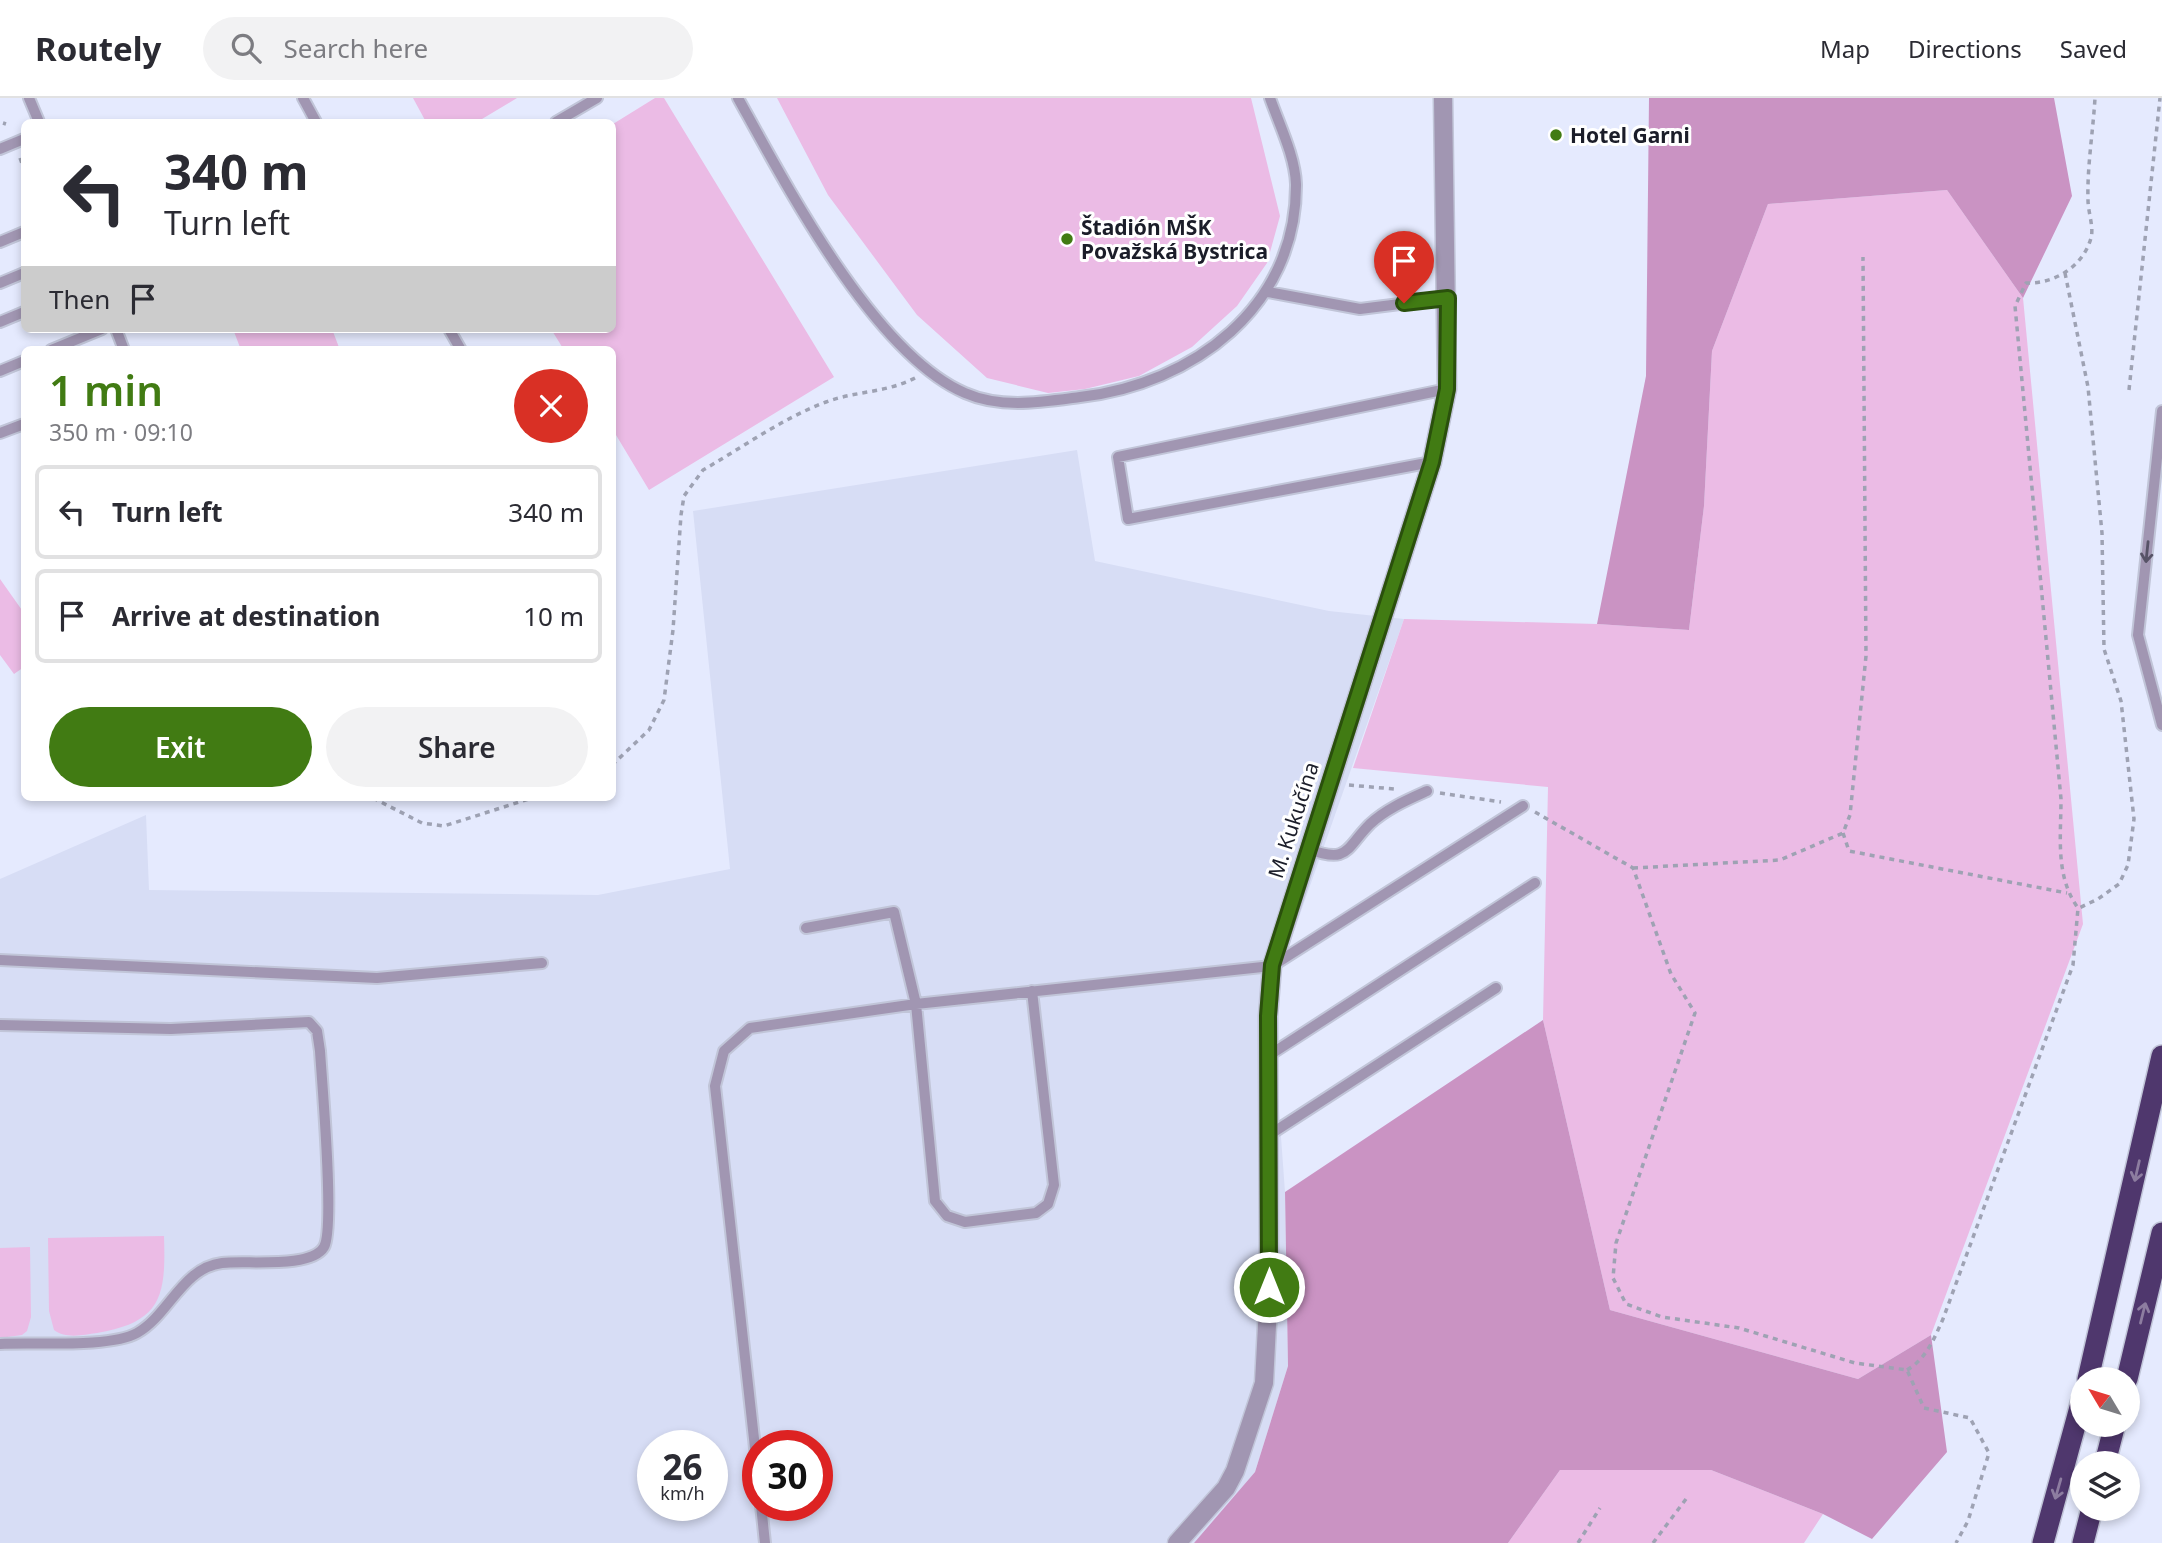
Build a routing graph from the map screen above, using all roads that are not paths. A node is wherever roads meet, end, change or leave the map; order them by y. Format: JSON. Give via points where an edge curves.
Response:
{"nodes":[{"id":1,"x":29,"y":98,"type":"edge"},
{"id":2,"x":303,"y":98,"type":"edge"},
{"id":3,"x":597,"y":98,"type":"edge"},
{"id":4,"x":738,"y":98,"type":"edge"},
{"id":5,"x":1270,"y":98,"type":"edge"},
{"id":6,"x":1443,"y":98,"type":"edge"},
{"id":7,"x":38,"y":119,"type":"edge"},
{"id":8,"x":314,"y":119,"type":"edge"},
{"id":9,"x":561,"y":119,"type":"edge"},
{"id":10,"x":21,"y":140,"type":"edge"},
{"id":11,"x":0,"y":149,"type":"edge"},
{"id":12,"x":21,"y":233,"type":"edge"},
{"id":13,"x":0,"y":242,"type":"edge"},
{"id":14,"x":21,"y":274,"type":"edge"},
{"id":15,"x":0,"y":283,"type":"edge"},
{"id":16,"x":1268,"y":292,"type":"junction"},
{"id":17,"x":1448,"y":298,"type":"junction"},
{"id":18,"x":21,"y":313,"type":"edge"},
{"id":19,"x":0,"y":322,"type":"edge"},
{"id":20,"x":92,"y":333,"type":"edge"},
{"id":21,"x":61,"y":346,"type":"edge"},
{"id":22,"x":21,"y":362,"type":"edge"},
{"id":23,"x":0,"y":371,"type":"edge"},
{"id":24,"x":1447,"y":389,"type":"junction"},
{"id":25,"x":2162,"y":411,"type":"edge"},
{"id":26,"x":21,"y":425,"type":"edge"},
{"id":27,"x":0,"y":433,"type":"edge"},
{"id":28,"x":1432,"y":462,"type":"junction"},
{"id":29,"x":2162,"y":725,"type":"edge"},
{"id":30,"x":1427,"y":791,"type":"road end"},
{"id":31,"x":1523,"y":806,"type":"road end"},
{"id":32,"x":1308,"y":849,"type":"junction"},
{"id":33,"x":1535,"y":883,"type":"dead end"},
{"id":34,"x":806,"y":928,"type":"dead end"},
{"id":35,"x":0,"y":960,"type":"edge"},
{"id":36,"x":542,"y":963,"type":"dead end"},
{"id":37,"x":1272,"y":965,"type":"junction"},
{"id":38,"x":1496,"y":988,"type":"dead end"},
{"id":39,"x":1032,"y":991,"type":"junction"},
{"id":40,"x":916,"y":1004,"type":"junction"},
{"id":41,"x":0,"y":1025,"type":"edge"},
{"id":42,"x":1268,"y":1056,"type":"junction"},
{"id":43,"x":2162,"y":1056,"type":"edge"},
{"id":44,"x":1269,"y":1135,"type":"junction"},
{"id":45,"x":2162,"y":1233,"type":"edge"},
{"id":46,"x":0,"y":1344,"type":"edge"},
{"id":47,"x":2091,"y":1367,"type":"edge"},
{"id":48,"x":2130,"y":1367,"type":"edge"},
{"id":49,"x":753,"y":1430,"type":"edge"},
{"id":50,"x":2072,"y":1437,"type":"edge"},
{"id":51,"x":763,"y":1521,"type":"edge"},
{"id":52,"x":2089,"y":1521,"type":"edge"},
{"id":53,"x":765,"y":1543,"type":"edge"},
{"id":54,"x":1177,"y":1543,"type":"edge"},
{"id":55,"x":2043,"y":1543,"type":"edge"},
{"id":56,"x":2083,"y":1543,"type":"edge"}],
"edges":[{"from":1,"to":7,"type":"lane"},
{"from":2,"to":8,"type":"lane"},
{"from":3,"to":9,"type":"lane"},
{"from":4,"to":16,"type":"lane","via":[[797,205],[845,278],[898,342],[964,393],[1005,404],[1119,393],[1174,371],[1216,345]]},
{"from":5,"to":16,"type":"lane","via":[[1296,183],[1282,267]]},
{"from":6,"to":17,"type":"street","name":"M. Kukučína"},
{"from":10,"to":11,"type":"lane"},
{"from":12,"to":13,"type":"lane"},
{"from":14,"to":15,"type":"lane"},
{"from":16,"to":17,"type":"lane","via":[[1360,309]]},
{"from":17,"to":24,"type":"street","name":"M. Kukučína"},
{"from":18,"to":19,"type":"lane"},
{"from":20,"to":21,"type":"lane"},
{"from":22,"to":23,"type":"lane"},
{"from":24,"to":28,"type":"street","name":"M. Kukučína"},
{"from":24,"to":28,"type":"lane","via":[[1118,457],[1128,519]]},
{"from":25,"to":29,"type":"lane","one_way":true,"via":[[2138,635]]},
{"from":26,"to":27,"type":"lane"},
{"from":28,"to":32,"type":"street","name":"M. Kukučína"},
{"from":30,"to":32,"type":"lane","via":[[1387,811],[1343,853],[1329,857]]},
{"from":31,"to":37,"type":"lane"},
{"from":32,"to":37,"type":"street","name":"M. Kukučína"},
{"from":33,"to":42,"type":"lane"},
{"from":34,"to":40,"type":"lane","via":[[894,912]]},
{"from":35,"to":36,"type":"lane","via":[[377,978]]},
{"from":37,"to":39,"type":"lane"},
{"from":37,"to":42,"type":"street","name":"M. Kukučína"},
{"from":38,"to":44,"type":"lane"},
{"from":39,"to":40,"type":"lane"},
{"from":39,"to":40,"type":"lane","via":[[1054,1185],[1048,1204],[1036,1213],[965,1222],[947,1216],[935,1201]]},
{"from":40,"to":49,"type":"lane","via":[[750,1028],[724,1051],[715,1086]]},
{"from":41,"to":46,"type":"lane","via":[[171,1029],[309,1022],[317,1031],[320,1051],[328,1208],[328,1233],[319,1253],[302,1260],[221,1263],[203,1269],[145,1327],[130,1336]]},
{"from":42,"to":44,"type":"street","name":"M. Kukučína"},
{"from":43,"to":47,"type":"highway","one_way":true},
{"from":44,"to":54,"type":"street","name":"M. Kukučína","via":[[1267,1358],[1259,1406],[1226,1488]]},
{"from":48,"to":45,"type":"highway","one_way":true},
{"from":50,"to":55,"type":"highway","one_way":true},
{"from":51,"to":53,"type":"lane"},
{"from":52,"to":56,"type":"highway"}]}
